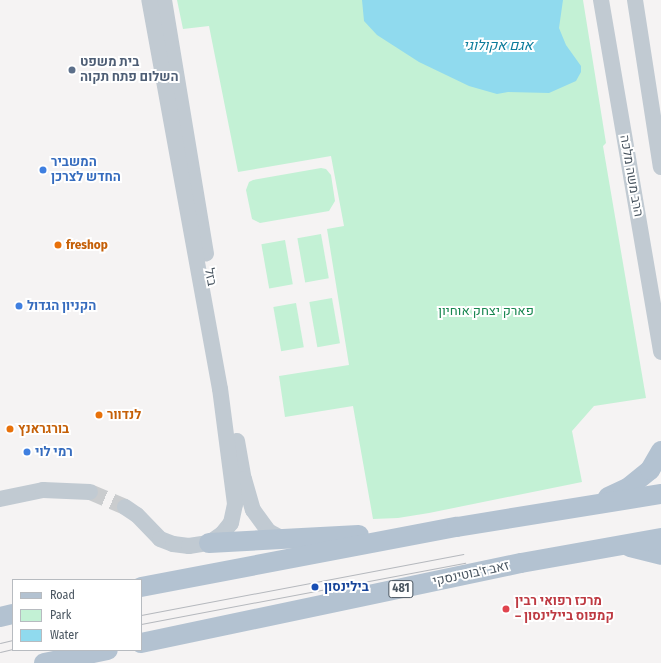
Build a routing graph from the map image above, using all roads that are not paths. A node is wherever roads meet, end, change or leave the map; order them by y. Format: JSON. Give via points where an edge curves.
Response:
{"nodes":[{"id":1,"x":149,"y":0,"type":"edge"},
{"id":2,"x":164,"y":0,"type":"edge"},
{"id":3,"x":600,"y":0,"type":"edge"},
{"id":4,"x":635,"y":0,"type":"edge"},
{"id":5,"x":661,"y":168,"type":"edge"},
{"id":6,"x":661,"y":352,"type":"edge"},
{"id":7,"x":661,"y":451,"type":"edge"},
{"id":8,"x":90,"y":492,"type":"tunnel mouth"},
{"id":9,"x":661,"y":494,"type":"edge"},
{"id":10,"x":0,"y":499,"type":"edge"},
{"id":11,"x":589,"y":505,"type":"junction"},
{"id":12,"x":125,"y":508,"type":"tunnel mouth"},
{"id":13,"x":457,"y":527,"type":"junction"},
{"id":14,"x":661,"y":538,"type":"edge"},
{"id":15,"x":283,"y":539,"type":"junction"},
{"id":16,"x":209,"y":543,"type":"junction"},
{"id":17,"x":618,"y":545,"type":"junction"},
{"id":18,"x":661,"y":555,"type":"edge"},
{"id":19,"x":142,"y":587,"type":"edge"},
{"id":20,"x":12,"y":614,"type":"edge"},
{"id":21,"x":0,"y":617,"type":"edge"},
{"id":22,"x":142,"y":643,"type":"edge"},
{"id":23,"x":103,"y":651,"type":"edge"},
{"id":24,"x":44,"y":663,"type":"edge"}],
"edges":[{"from":1,"to":16,"type":"street","name":"בזל","via":[[220,389],[235,504],[231,523],[222,534]]},
{"from":2,"to":15,"type":"street","name":"בזל","via":[[244,479],[258,519],[268,531]]},
{"from":3,"to":6,"type":"street","name":"הרב משה מלכה"},
{"from":4,"to":5,"type":"street"},
{"from":7,"to":11,"type":"main road","via":[[650,470],[629,487]]},
{"from":8,"to":10,"type":"street","via":[[43,490]]},
{"from":9,"to":11,"type":"main road"},
{"from":11,"to":13,"type":"main road"},
{"from":12,"to":16,"type":"street","via":[[137,515],[160,539],[189,546]]},
{"from":13,"to":15,"type":"main road"},
{"from":13,"to":19,"type":"main road"},
{"from":14,"to":17,"type":"main road","name":"זאב ז'בוטינסקי","number":"481"},
{"from":15,"to":16,"type":"main road"},
{"from":17,"to":18,"type":"main road"},
{"from":17,"to":22,"type":"main road","name":"זאב ז'בוטינסקי","number":"481"},
{"from":20,"to":21,"type":"main road"},
{"from":23,"to":24,"type":"main road"}]}
